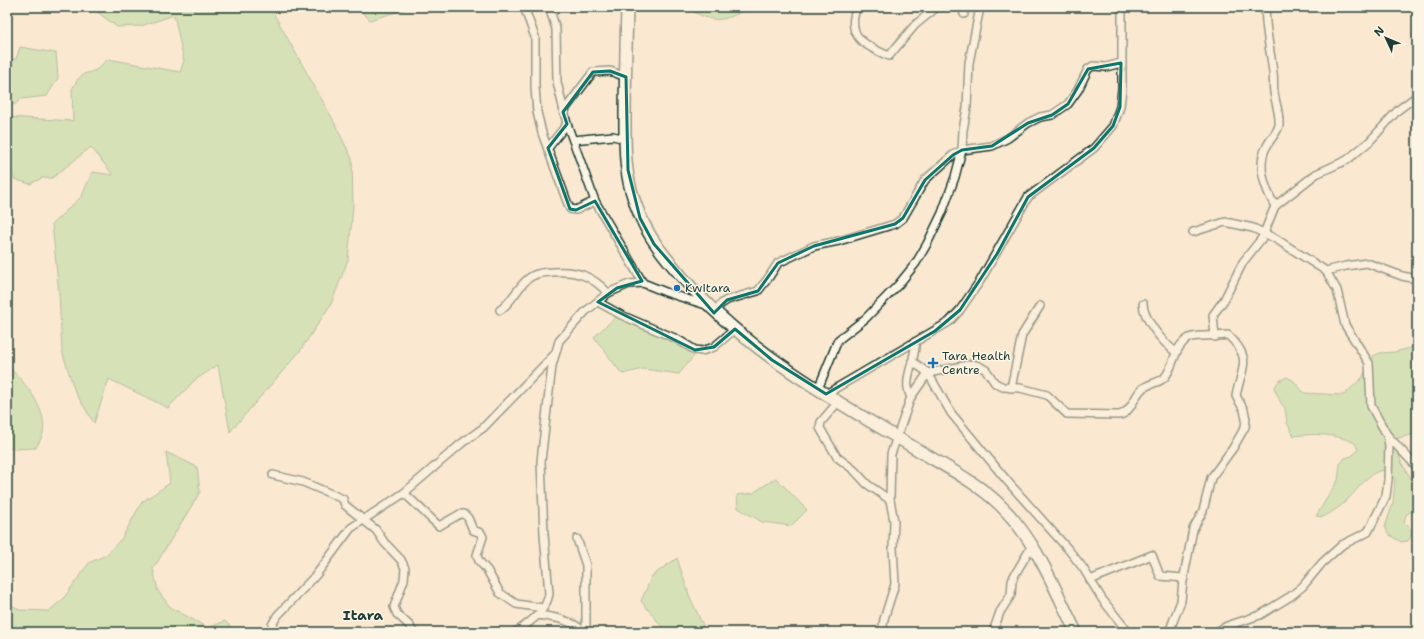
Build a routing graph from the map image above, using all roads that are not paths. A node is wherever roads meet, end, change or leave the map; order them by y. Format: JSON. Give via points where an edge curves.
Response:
{"nodes":[{"id":1,"x":524,"y":7,"type":"edge"},
{"id":2,"x":549,"y":7,"type":"edge"},
{"id":3,"x":627,"y":7,"type":"edge"},
{"id":4,"x":857,"y":7,"type":"edge"},
{"id":5,"x":980,"y":7,"type":"edge"},
{"id":6,"x":1122,"y":7,"type":"edge"},
{"id":7,"x":1266,"y":7,"type":"edge"},
{"id":8,"x":932,"y":8,"type":"edge"},
{"id":9,"x":1121,"y":63,"type":"junction"},
{"id":10,"x":626,"y":77,"type":"junction"},
{"id":11,"x":1417,"y":96,"type":"edge"},
{"id":12,"x":563,"y":112,"type":"junction"},
{"id":13,"x":567,"y":124,"type":"junction"},
{"id":14,"x":625,"y":139,"type":"junction"},
{"id":15,"x":573,"y":140,"type":"junction"},
{"id":16,"x":548,"y":148,"type":"junction"},
{"id":17,"x":962,"y":150,"type":"junction"},
{"id":18,"x":595,"y":201,"type":"junction"},
{"id":19,"x":1275,"y":206,"type":"junction"},
{"id":20,"x":1193,"y":232,"type":"dead end"},
{"id":21,"x":1264,"y":233,"type":"junction"},
{"id":22,"x":1326,"y":271,"type":"junction"},
{"id":23,"x":1417,"y":279,"type":"edge"},
{"id":24,"x":643,"y":283,"type":"junction"},
{"id":25,"x":608,"y":293,"type":"junction"},
{"id":26,"x":598,"y":302,"type":"junction"},
{"id":27,"x":1143,"y":304,"type":"dead end"},
{"id":28,"x":1040,"y":306,"type":"dead end"},
{"id":29,"x":711,"y":309,"type":"junction"},
{"id":30,"x":500,"y":310,"type":"dead end"},
{"id":31,"x":734,"y":329,"type":"junction"},
{"id":32,"x":1215,"y":337,"type":"junction"},
{"id":33,"x":915,"y":342,"type":"junction"},
{"id":34,"x":1176,"y":352,"type":"junction"},
{"id":35,"x":554,"y":354,"type":"junction"},
{"id":36,"x":912,"y":361,"type":"junction"},
{"id":37,"x":928,"y":373,"type":"junction"},
{"id":38,"x":1011,"y":388,"type":"junction"},
{"id":39,"x":822,"y":392,"type":"junction"},
{"id":40,"x":911,"y":397,"type":"junction"},
{"id":41,"x":838,"y":402,"type":"junction"},
{"id":42,"x":1387,"y":435,"type":"junction"},
{"id":43,"x":896,"y":438,"type":"junction"},
{"id":44,"x":1417,"y":467,"type":"edge"},
{"id":45,"x":273,"y":475,"type":"dead end"},
{"id":46,"x":404,"y":492,"type":"junction"},
{"id":47,"x":890,"y":500,"type":"junction"},
{"id":48,"x":363,"y":519,"type":"junction"},
{"id":49,"x":577,"y":539,"type":"dead end"},
{"id":50,"x":1033,"y":544,"type":"junction"},
{"id":51,"x":1184,"y":578,"type":"junction"},
{"id":52,"x":1090,"y":580,"type":"junction"},
{"id":53,"x":543,"y":608,"type":"junction"},
{"id":54,"x":537,"y":615,"type":"junction"},
{"id":55,"x":271,"y":632,"type":"edge"},
{"id":56,"x":413,"y":632,"type":"edge"},
{"id":57,"x":516,"y":632,"type":"edge"},
{"id":58,"x":585,"y":632,"type":"edge"},
{"id":59,"x":882,"y":632,"type":"edge"},
{"id":60,"x":993,"y":632,"type":"edge"},
{"id":61,"x":1076,"y":632,"type":"edge"},
{"id":62,"x":1128,"y":632,"type":"edge"},
{"id":63,"x":1169,"y":632,"type":"edge"},
{"id":64,"x":1216,"y":632,"type":"edge"}],
"edges":[{"from":1,"to":16,"type":"street","via":[[535,36],[537,112]]},
{"from":2,"to":12,"type":"street","via":[[556,29],[557,82]]},
{"from":3,"to":10,"type":"highway"},
{"from":4,"to":8,"type":"street","via":[[852,28],[856,35],[866,44],[890,56]]},
{"from":5,"to":17,"type":"street","via":[[969,63]]},
{"from":6,"to":9,"type":"street"},
{"from":7,"to":19,"type":"street","via":[[1265,20],[1279,126],[1263,154],[1262,166],[1265,186]]},
{"from":9,"to":17,"type":"street","via":[[1093,66],[1088,69],[1068,104],[1052,114],[1028,123],[1001,142],[985,148]]},
{"from":9,"to":33,"type":"street","via":[[1120,107],[1106,136],[1094,148],[1028,197],[997,254],[963,306],[948,322]]},
{"from":10,"to":12,"type":"street","via":[[610,71],[593,72]]},
{"from":10,"to":14,"type":"highway"},
{"from":11,"to":19,"type":"street","via":[[1398,110],[1370,141],[1347,160],[1316,174]]},
{"from":12,"to":13,"type":"street"},
{"from":13,"to":15,"type":"street"},
{"from":13,"to":16,"type":"street"},
{"from":14,"to":15,"type":"street","via":[[613,136]]},
{"from":14,"to":29,"type":"highway","via":[[630,187],[647,232],[662,254]]},
{"from":15,"to":18,"type":"street"},
{"from":16,"to":18,"type":"street","via":[[570,209],[576,210]]},
{"from":17,"to":29,"type":"street","via":[[943,162],[925,180],[903,218],[895,224],[814,246],[778,263],[758,291],[727,300]]},
{"from":17,"to":39,"type":"street","via":[[942,213],[927,244],[899,284],[866,318],[838,340]]},
{"from":18,"to":24,"type":"street"},
{"from":19,"to":21,"type":"street"},
{"from":20,"to":21,"type":"street","via":[[1225,222],[1245,225]]},
{"from":21,"to":22,"type":"street"},
{"from":21,"to":32,"type":"street","via":[[1243,262],[1224,300],[1215,311]]},
{"from":22,"to":23,"type":"street","via":[[1367,263]]},
{"from":22,"to":42,"type":"street","via":[[1337,290],[1345,324],[1369,363],[1371,406]]},
{"from":24,"to":25,"type":"street","via":[[629,284]]},
{"from":24,"to":29,"type":"street","via":[[694,300]]},
{"from":25,"to":26,"type":"street"},
{"from":25,"to":30,"type":"street","via":[[593,279],[577,272],[543,273],[532,276]]},
{"from":26,"to":31,"type":"street","via":[[695,350],[702,351],[714,347]]},
{"from":26,"to":35,"type":"street","via":[[566,331]]},
{"from":27,"to":34,"type":"street","via":[[1146,319]]},
{"from":28,"to":38,"type":"street","via":[[1022,335]]},
{"from":29,"to":31,"type":"highway"},
{"from":31,"to":39,"type":"highway","via":[[772,360]]},
{"from":32,"to":34,"type":"street","via":[[1189,337]]},
{"from":32,"to":51,"type":"street","via":[[1228,335],[1238,344],[1245,360],[1236,396],[1246,419],[1241,434],[1211,478],[1203,511],[1193,529]]},
{"from":33,"to":36,"type":"street","via":[[916,349]]},
{"from":33,"to":39,"type":"street"},
{"from":34,"to":38,"type":"street","via":[[1164,378],[1142,389],[1123,414],[1067,414],[1047,395]]},
{"from":35,"to":46,"type":"street","via":[[483,428]]},
{"from":35,"to":53,"type":"street","via":[[541,461],[549,581],[548,602]]},
{"from":36,"to":37,"type":"street"},
{"from":36,"to":40,"type":"street","via":[[907,387]]},
{"from":37,"to":38,"type":"street","via":[[973,364],[986,370],[995,383]]},
{"from":37,"to":40,"type":"street"},
{"from":37,"to":52,"type":"street","via":[[964,430],[1068,549]]},
{"from":39,"to":41,"type":"highway"},
{"from":40,"to":43,"type":"street"},
{"from":41,"to":43,"type":"highway"},
{"from":41,"to":47,"type":"street","via":[[821,422],[820,428],[837,457],[867,484]]},
{"from":42,"to":44,"type":"street"},
{"from":42,"to":64,"type":"street","via":[[1389,445],[1386,496],[1368,532],[1342,544],[1291,596],[1260,615]]},
{"from":43,"to":47,"type":"street","via":[[891,454]]},
{"from":43,"to":50,"type":"highway","via":[[988,495]]},
{"from":45,"to":48,"type":"street","via":[[303,482],[343,499],[345,505]]},
{"from":46,"to":48,"type":"street"},
{"from":46,"to":53,"type":"street","via":[[439,526],[464,514],[473,530],[481,533],[483,537],[477,555],[500,593],[516,604]]},
{"from":47,"to":59,"type":"street","via":[[894,521],[896,584]]},
{"from":48,"to":55,"type":"street","via":[[351,528],[316,575],[277,616]]},
{"from":48,"to":56,"type":"street","via":[[376,530],[405,568],[404,580],[394,607]]},
{"from":49,"to":58,"type":"street","via":[[586,565]]},
{"from":50,"to":60,"type":"street","via":[[1012,582],[1011,595],[1000,612]]},
{"from":50,"to":61,"type":"highway"},
{"from":51,"to":52,"type":"street","via":[[1160,576],[1152,555]]},
{"from":51,"to":63,"type":"street","via":[[1181,601]]},
{"from":52,"to":62,"type":"street"},
{"from":53,"to":54,"type":"street"},
{"from":54,"to":57,"type":"street"},
{"from":54,"to":58,"type":"street","via":[[556,618]]}]}
